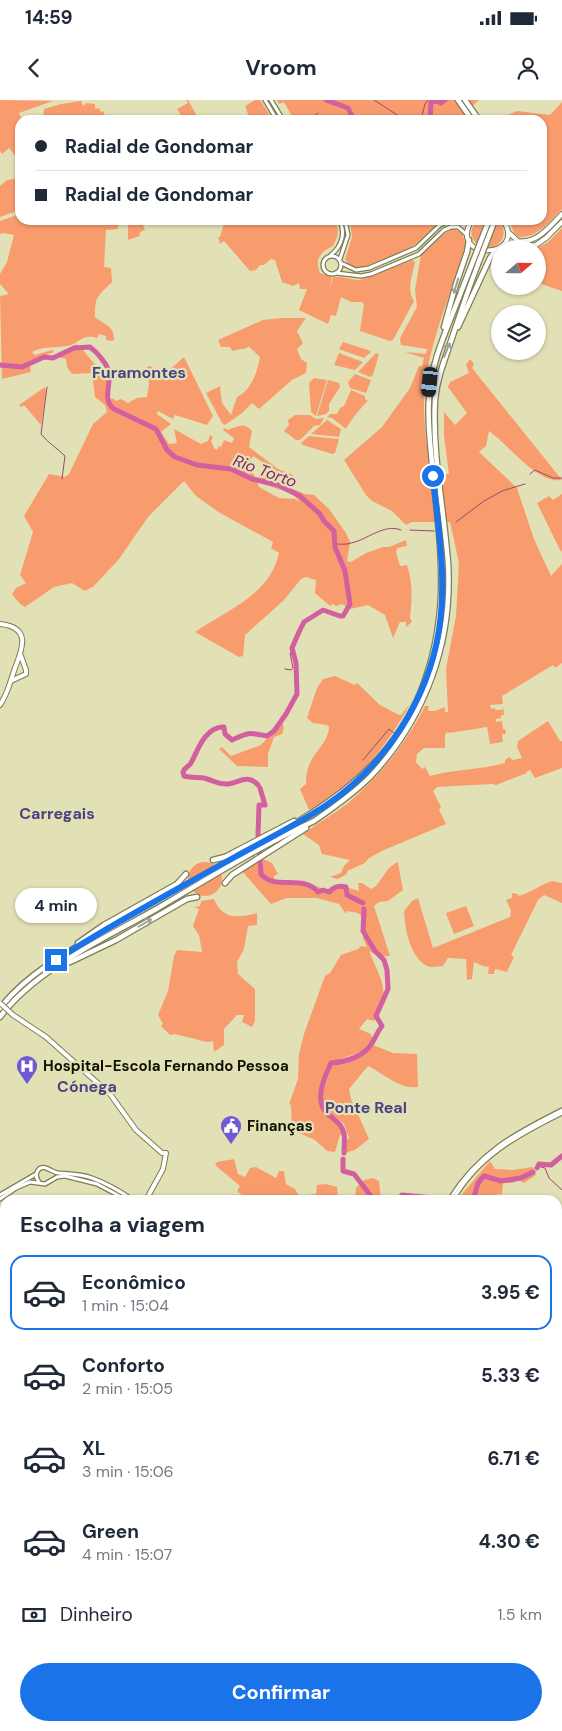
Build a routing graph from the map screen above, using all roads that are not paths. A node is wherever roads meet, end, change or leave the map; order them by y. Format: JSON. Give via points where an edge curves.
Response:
{"nodes":[{"id":1,"x":265,"y":100,"type":"edge"},
{"id":2,"x":271,"y":100,"type":"edge"},
{"id":3,"x":458,"y":100,"type":"edge"},
{"id":4,"x":465,"y":100,"type":"edge"},
{"id":5,"x":274,"y":115,"type":"edge"},
{"id":6,"x":280,"y":115,"type":"edge"},
{"id":7,"x":468,"y":115,"type":"edge"},
{"id":8,"x":476,"y":115,"type":"edge"},
{"id":9,"x":562,"y":214,"type":"edge"},
{"id":10,"x":562,"y":222,"type":"edge"},
{"id":11,"x":342,"y":225,"type":"edge"},
{"id":12,"x":346,"y":225,"type":"edge"},
{"id":13,"x":440,"y":225,"type":"edge"},
{"id":14,"x":471,"y":225,"type":"edge"},
{"id":15,"x":487,"y":225,"type":"edge"},
{"id":16,"x":493,"y":225,"type":"edge"},
{"id":17,"x":505,"y":225,"type":"edge"},
{"id":18,"x":507,"y":230,"type":"junction"},
{"id":19,"x":468,"y":238,"type":"junction"},
{"id":20,"x":506,"y":240,"type":"edge"},
{"id":21,"x":543,"y":240,"type":"edge"},
{"id":22,"x":491,"y":251,"type":"edge"},
{"id":23,"x":330,"y":256,"type":"junction"},
{"id":24,"x":491,"y":257,"type":"edge"},
{"id":25,"x":340,"y":262,"type":"junction"},
{"id":26,"x":336,"y":273,"type":"junction"},
{"id":27,"x":461,"y":301,"type":"junction"},
{"id":28,"x":443,"y":336,"type":"junction"},
{"id":29,"x":453,"y":336,"type":"junction"},
{"id":30,"x":434,"y":458,"type":"junction"},
{"id":31,"x":445,"y":564,"type":"junction"},
{"id":32,"x":0,"y":624,"type":"edge"},
{"id":33,"x":21,"y":656,"type":"junction"},
{"id":34,"x":24,"y":666,"type":"junction"},
{"id":35,"x":15,"y":669,"type":"junction"},
{"id":36,"x":19,"y":677,"type":"junction"},
{"id":37,"x":12,"y":680,"type":"junction"},
{"id":38,"x":0,"y":704,"type":"edge"},
{"id":39,"x":298,"y":821,"type":"junction"},
{"id":40,"x":302,"y":828,"type":"junction"},
{"id":41,"x":213,"y":860,"type":"dead end"},
{"id":42,"x":186,"y":874,"type":"dead end"},
{"id":43,"x":225,"y":883,"type":"dead end"},
{"id":44,"x":182,"y":891,"type":"junction"},
{"id":45,"x":197,"y":897,"type":"dead end"},
{"id":46,"x":70,"y":951,"type":"junction"},
{"id":47,"x":54,"y":970,"type":"junction"},
{"id":48,"x":0,"y":1003,"type":"edge"},
{"id":49,"x":0,"y":1008,"type":"edge"},
{"id":50,"x":0,"y":1017,"type":"edge"},
{"id":51,"x":562,"y":1112,"type":"edge"},
{"id":52,"x":50,"y":1170,"type":"junction"},
{"id":53,"x":36,"y":1173,"type":"junction"},
{"id":54,"x":52,"y":1180,"type":"junction"},
{"id":55,"x":40,"y":1183,"type":"junction"},
{"id":56,"x":0,"y":1195,"type":"edge"},
{"id":57,"x":7,"y":1195,"type":"edge"},
{"id":58,"x":119,"y":1195,"type":"edge"},
{"id":59,"x":124,"y":1195,"type":"edge"},
{"id":60,"x":148,"y":1195,"type":"edge"},
{"id":61,"x":455,"y":1195,"type":"edge"}],
"edges":[{"from":1,"to":5,"type":"main road"},
{"from":2,"to":6,"type":"main road"},
{"from":3,"to":7,"type":"highway"},
{"from":4,"to":8,"type":"highway"},
{"from":9,"to":18,"type":"main road","via":[[542,234],[528,241],[513,238]]},
{"from":10,"to":21,"type":"main road"},
{"from":11,"to":23,"type":"main road","via":[[342,238]]},
{"from":12,"to":25,"type":"main road","via":[[348,234]]},
{"from":13,"to":25,"type":"main road","via":[[416,248],[369,268],[356,270]]},
{"from":14,"to":19,"type":"main road"},
{"from":15,"to":27,"type":"highway","bridge":true},
{"from":16,"to":27,"type":"highway","bridge":true},
{"from":17,"to":18,"type":"main road"},
{"from":18,"to":20,"type":"main road"},
{"from":19,"to":22,"type":"main road","via":[[474,247]]},
{"from":19,"to":26,"type":"main road","via":[[458,227],[451,227],[419,254],[371,274]]},
{"from":19,"to":28,"type":"highway","one_way":true},
{"from":23,"to":25,"type":"main road","via":[[336,256]]},
{"from":23,"to":26,"type":"main road","via":[[323,262],[324,268]]},
{"from":24,"to":29,"type":"highway"},
{"from":25,"to":26,"type":"main road"},
{"from":27,"to":28,"type":"highway"},
{"from":27,"to":29,"type":"highway"},
{"from":28,"to":30,"type":"highway","via":[[434,362],[429,400]]},
{"from":30,"to":29,"type":"highway","one_way":true,"via":[[437,384]]},
{"from":30,"to":31,"type":"highway"},
{"from":31,"to":39,"type":"highway","via":[[439,630],[431,663],[412,709],[366,772],[326,805]]},
{"from":31,"to":40,"type":"highway","via":[[448,597],[445,630],[437,664],[409,726],[370,777]]},
{"from":32,"to":33,"type":"main road","via":[[18,630]]},
{"from":33,"to":34,"type":"main road"},
{"from":33,"to":35,"type":"main road"},
{"from":34,"to":35,"type":"main road"},
{"from":34,"to":36,"type":"main road","via":[[26,674]]},
{"from":35,"to":36,"type":"main road"},
{"from":35,"to":37,"type":"main road"},
{"from":36,"to":37,"type":"main road"},
{"from":37,"to":38,"type":"main road"},
{"from":39,"to":41,"type":"highway"},
{"from":39,"to":44,"type":"highway"},
{"from":40,"to":43,"type":"highway"},
{"from":40,"to":44,"type":"highway"},
{"from":42,"to":46,"type":"highway","via":[[177,884],[104,925]]},
{"from":44,"to":46,"type":"highway"},
{"from":44,"to":47,"type":"highway"},
{"from":47,"to":45,"type":"highway","one_way":true,"via":[[116,940],[187,899]]},
{"from":46,"to":49,"type":"highway","via":[[26,980]]},
{"from":47,"to":50,"type":"highway","via":[[31,984]]},
{"from":48,"to":60,"type":"main road","bridge":true,"via":[[46,1037],[110,1094],[136,1130],[162,1153],[161,1175]]},
{"from":51,"to":61,"type":"main road","via":[[497,1150],[469,1176]]},
{"from":52,"to":53,"type":"main road","via":[[42,1168]]},
{"from":52,"to":54,"type":"main road"},
{"from":52,"to":59,"type":"main road","via":[[91,1177]]},
{"from":53,"to":55,"type":"main road"},
{"from":53,"to":56,"type":"main road"},
{"from":54,"to":55,"type":"main road","via":[[47,1184]]},
{"from":54,"to":58,"type":"main road","via":[[65,1176],[89,1180]]},
{"from":55,"to":57,"type":"main road","via":[[27,1183]]}]}
